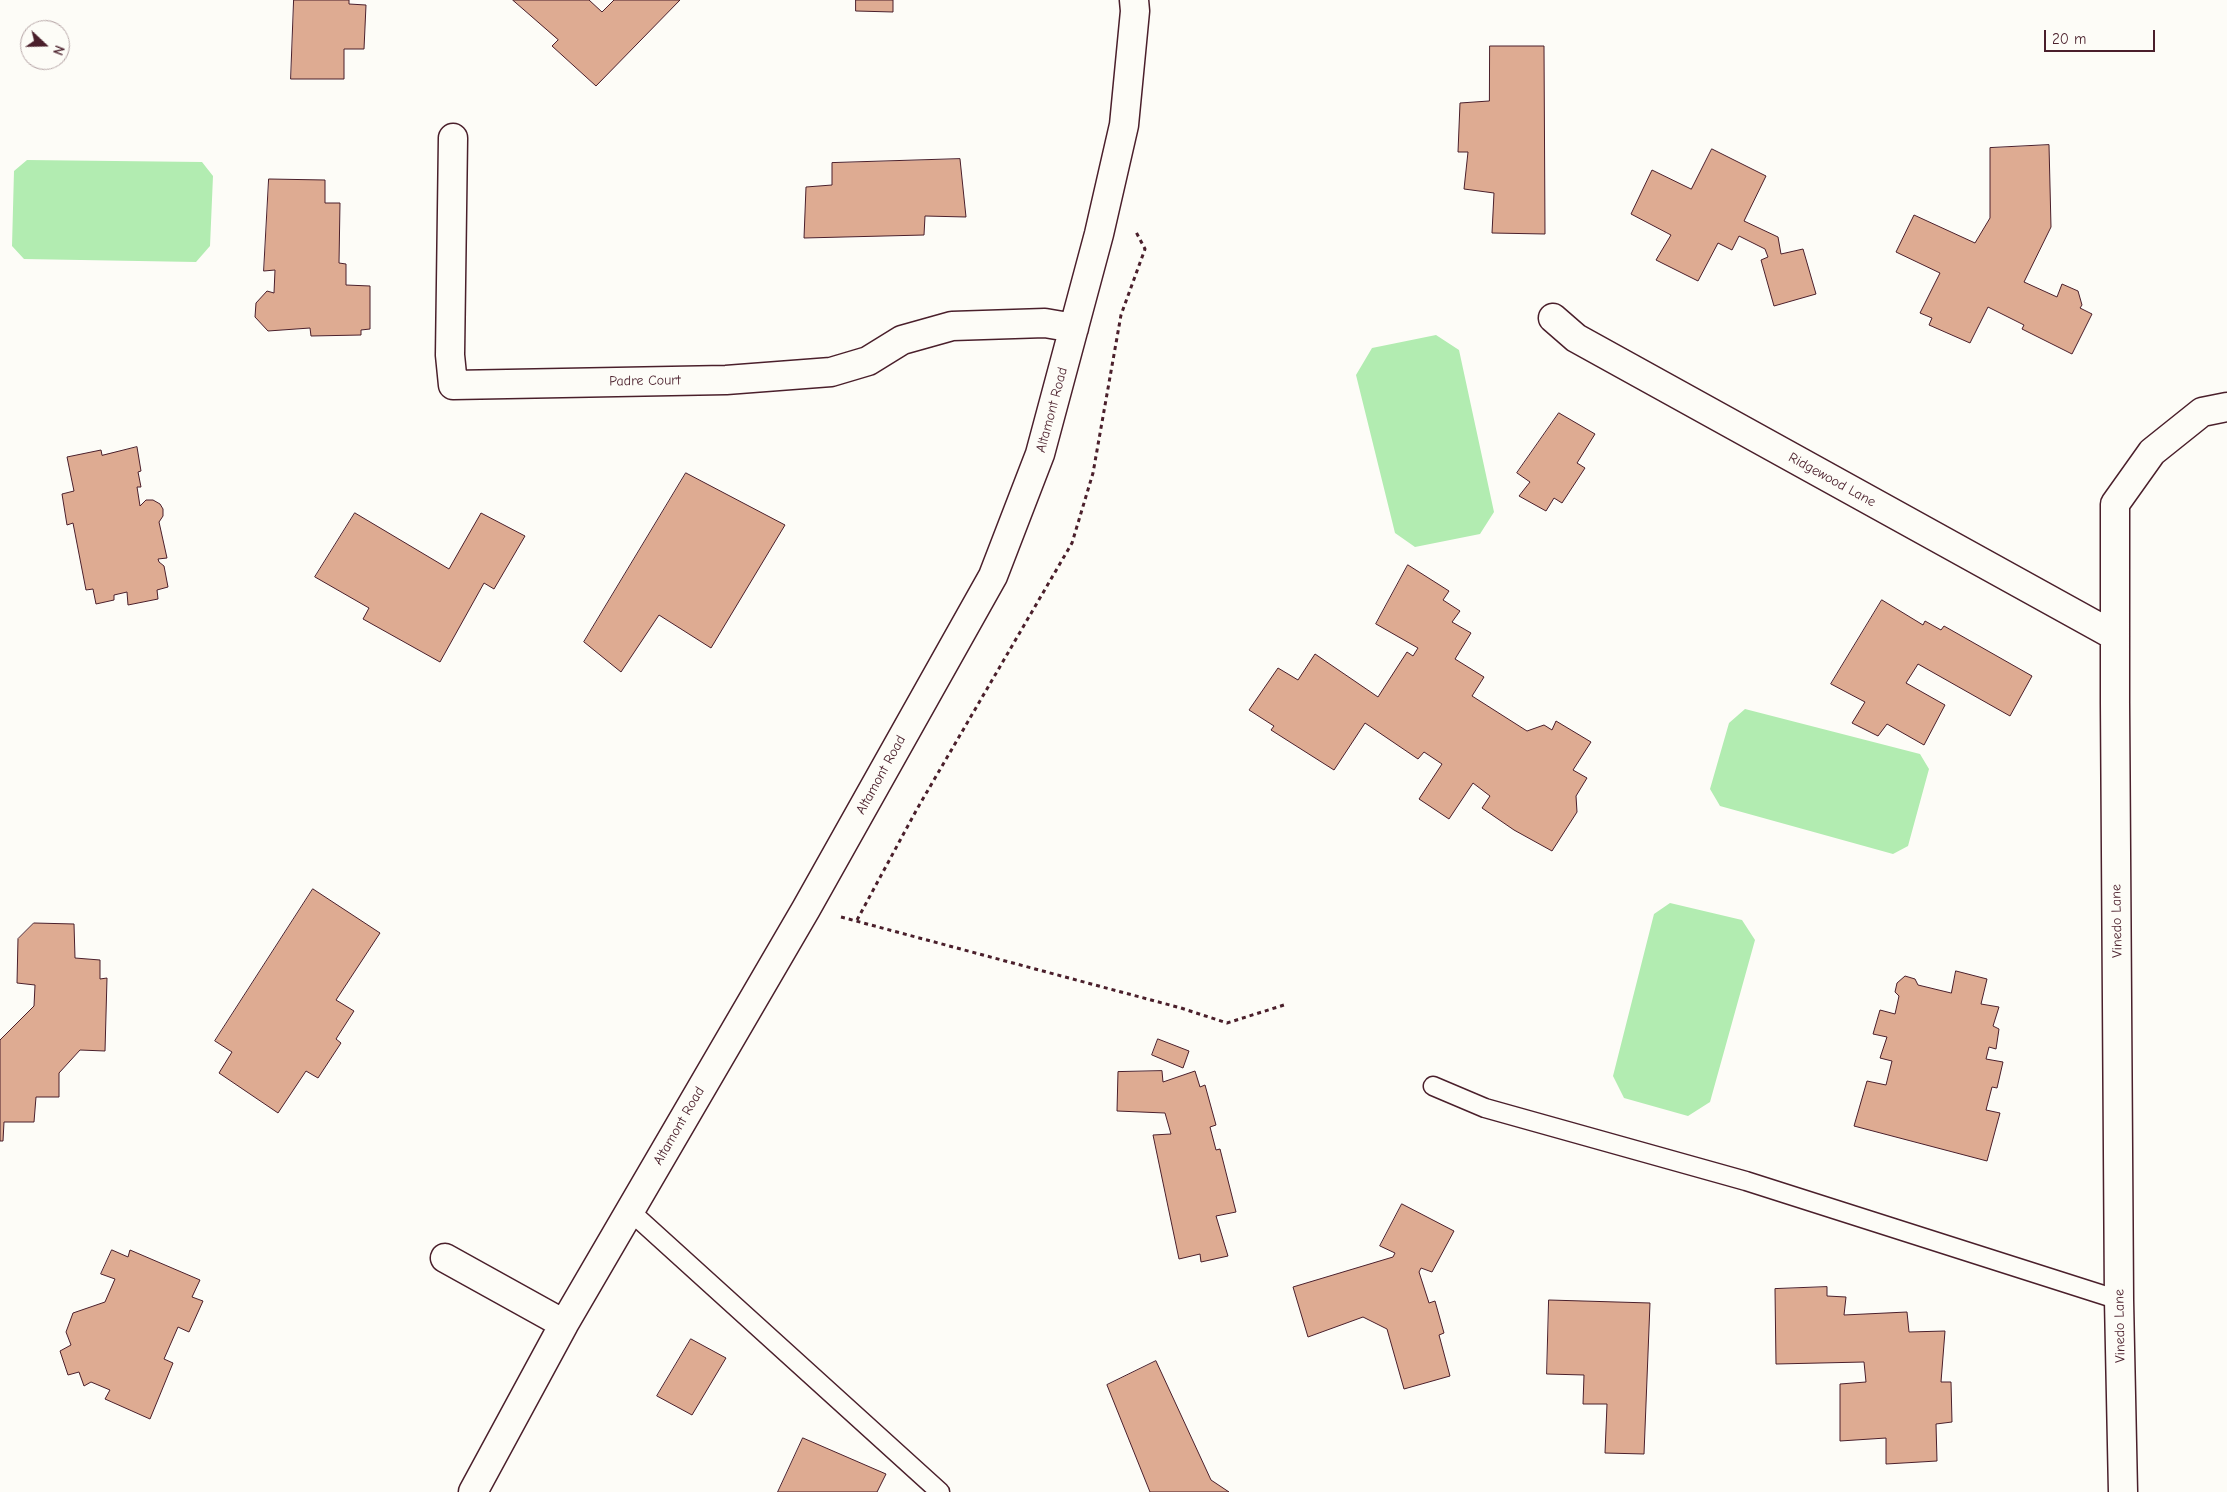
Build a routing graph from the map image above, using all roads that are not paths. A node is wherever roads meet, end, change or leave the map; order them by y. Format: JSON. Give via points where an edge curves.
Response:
{"nodes":[{"id":1,"x":1134,"y":0,"type":"edge"},
{"id":2,"x":453,"y":138,"type":"dead end"},
{"id":3,"x":1553,"y":318,"type":"dead end"},
{"id":4,"x":1074,"y":328,"type":"junction"},
{"id":5,"x":2227,"y":407,"type":"edge"},
{"id":6,"x":2115,"y":636,"type":"junction"},
{"id":7,"x":1433,"y":1086,"type":"dead end"},
{"id":8,"x":630,"y":1211,"type":"junction"},
{"id":9,"x":445,"y":1258,"type":"dead end"},
{"id":10,"x":2119,"y":1300,"type":"junction"},
{"id":11,"x":564,"y":1324,"type":"junction"},
{"id":12,"x":473,"y":1492,"type":"edge"},
{"id":13,"x":940,"y":1492,"type":"edge"},
{"id":14,"x":2123,"y":1492,"type":"edge"}],
"edges":[{"from":1,"to":4,"type":"street","name":"Altamont Road","via":[[1124,126]]},
{"from":2,"to":4,"type":"street","name":"Padre Court","via":[[450,354],[453,385],[726,380],[831,372],[868,361],[902,340],[952,326],[1045,324]]},
{"from":3,"to":6,"type":"street","name":"Ridgewood Lane","via":[[1576,338]]},
{"from":4,"to":8,"type":"street","name":"Altamont Road","via":[[1040,454],[993,576],[806,909]]},
{"from":5,"to":6,"type":"street","name":"Vinedo Lane","via":[[2202,412],[2152,452],[2115,504]]},
{"from":6,"to":10,"type":"street","name":"Vinedo Lane"},
{"from":7,"to":10,"type":"lane","via":[[1486,1108],[1746,1181]]},
{"from":8,"to":11,"type":"street","name":"Altamont Road"},
{"from":8,"to":13,"type":"lane"},
{"from":9,"to":11,"type":"street"},
{"from":10,"to":14,"type":"street","name":"Vinedo Lane"},
{"from":11,"to":12,"type":"street","name":"Altamont Road"}]}
